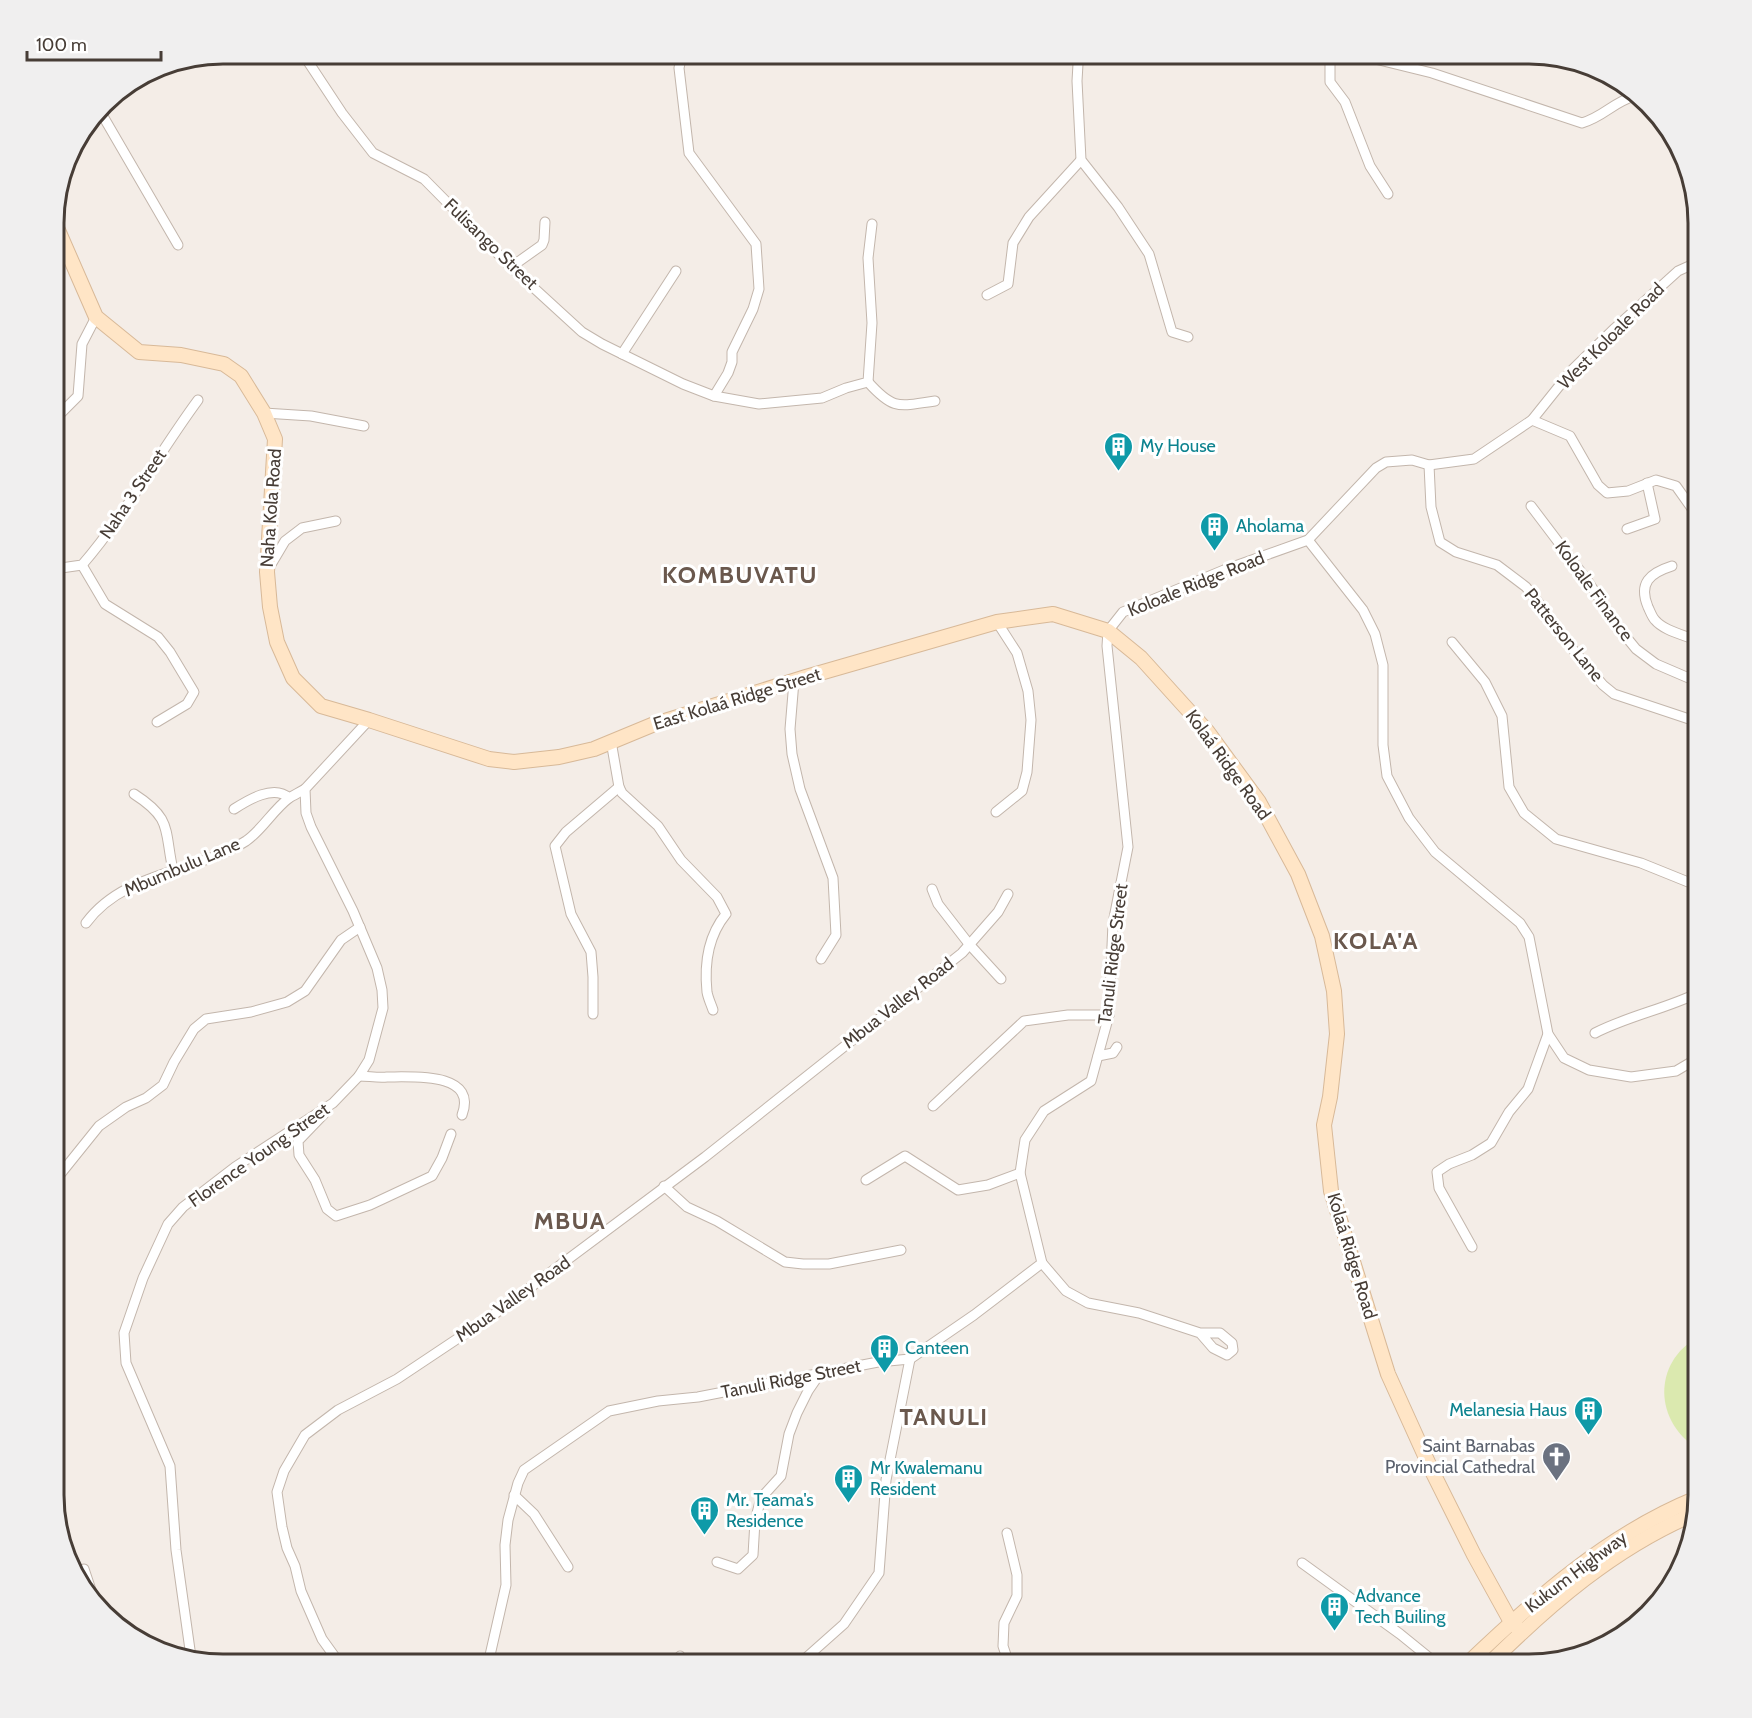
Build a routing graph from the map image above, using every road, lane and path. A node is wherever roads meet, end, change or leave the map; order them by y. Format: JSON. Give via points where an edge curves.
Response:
{"nodes":[{"id":1,"x":310,"y":65,"type":"edge"},
{"id":2,"x":680,"y":65,"type":"edge"},
{"id":3,"x":1077,"y":65,"type":"edge"},
{"id":4,"x":1330,"y":65,"type":"edge"},
{"id":5,"x":1399,"y":65,"type":"edge"},
{"id":6,"x":1627,"y":98,"type":"edge"},
{"id":7,"x":104,"y":119,"type":"edge"},
{"id":8,"x":1081,"y":160,"type":"junction"},
{"id":9,"x":1388,"y":194,"type":"dead end"},
{"id":10,"x":545,"y":222,"type":"dead end"},
{"id":11,"x":872,"y":224,"type":"dead end"},
{"id":12,"x":178,"y":245,"type":"dead end"},
{"id":13,"x":65,"y":246,"type":"edge"},
{"id":14,"x":1688,"y":266,"type":"edge"},
{"id":15,"x":511,"y":267,"type":"junction"},
{"id":16,"x":676,"y":270,"type":"dead end"},
{"id":17,"x":987,"y":295,"type":"dead end"},
{"id":18,"x":96,"y":317,"type":"junction"},
{"id":19,"x":1188,"y":337,"type":"dead end"},
{"id":20,"x":622,"y":354,"type":"junction"},
{"id":21,"x":868,"y":382,"type":"junction"},
{"id":22,"x":714,"y":396,"type":"junction"},
{"id":23,"x":198,"y":400,"type":"dead end"},
{"id":24,"x":935,"y":401,"type":"dead end"},
{"id":25,"x":65,"y":409,"type":"edge"},
{"id":26,"x":264,"y":413,"type":"junction"},
{"id":27,"x":1532,"y":420,"type":"junction"},
{"id":28,"x":364,"y":426,"type":"dead end"},
{"id":29,"x":1429,"y":465,"type":"junction"},
{"id":30,"x":1647,"y":483,"type":"junction"},
{"id":31,"x":1688,"y":503,"type":"edge"},
{"id":32,"x":1531,"y":506,"type":"dead end"},
{"id":33,"x":336,"y":521,"type":"dead end"},
{"id":34,"x":1627,"y":529,"type":"dead end"},
{"id":35,"x":1308,"y":540,"type":"junction"},
{"id":36,"x":82,"y":565,"type":"junction"},
{"id":37,"x":1672,"y":566,"type":"dead end"},
{"id":38,"x":65,"y":567,"type":"edge"},
{"id":39,"x":267,"y":572,"type":"junction"},
{"id":40,"x":997,"y":622,"type":"junction"},
{"id":41,"x":1108,"y":631,"type":"junction"},
{"id":42,"x":1688,"y":636,"type":"edge"},
{"id":43,"x":1452,"y":642,"type":"dead end"},
{"id":44,"x":1688,"y":678,"type":"edge"},
{"id":45,"x":794,"y":681,"type":"junction"},
{"id":46,"x":369,"y":720,"type":"junction"},
{"id":47,"x":1688,"y":720,"type":"edge"},
{"id":48,"x":157,"y":722,"type":"dead end"},
{"id":49,"x":611,"y":741,"type":"junction"},
{"id":50,"x":619,"y":788,"type":"junction"},
{"id":51,"x":305,"y":789,"type":"junction"},
{"id":52,"x":135,"y":794,"type":"dead end"},
{"id":53,"x":289,"y":798,"type":"junction"},
{"id":54,"x":234,"y":809,"type":"dead end"},
{"id":55,"x":996,"y":812,"type":"dead end"},
{"id":56,"x":173,"y":870,"type":"junction"},
{"id":57,"x":1688,"y":882,"type":"edge"},
{"id":58,"x":932,"y":889,"type":"dead end"},
{"id":59,"x":1008,"y":894,"type":"dead end"},
{"id":60,"x":86,"y":922,"type":"dead end"},
{"id":61,"x":360,"y":927,"type":"junction"},
{"id":62,"x":969,"y":944,"type":"junction"},
{"id":63,"x":821,"y":959,"type":"dead end"},
{"id":64,"x":1001,"y":979,"type":"dead end"},
{"id":65,"x":1688,"y":998,"type":"edge"},
{"id":66,"x":712,"y":1010,"type":"dead end"},
{"id":67,"x":593,"y":1014,"type":"dead end"},
{"id":68,"x":1109,"y":1015,"type":"junction"},
{"id":69,"x":1595,"y":1033,"type":"dead end"},
{"id":70,"x":1548,"y":1034,"type":"junction"},
{"id":71,"x":1117,"y":1047,"type":"dead end"},
{"id":72,"x":1098,"y":1056,"type":"junction"},
{"id":73,"x":1688,"y":1064,"type":"edge"},
{"id":74,"x":359,"y":1076,"type":"junction"},
{"id":75,"x":333,"y":1103,"type":"junction"},
{"id":76,"x":933,"y":1106,"type":"dead end"},
{"id":77,"x":462,"y":1115,"type":"dead end"},
{"id":78,"x":451,"y":1134,"type":"dead end"},
{"id":79,"x":64,"y":1169,"type":"edge"},
{"id":80,"x":1020,"y":1173,"type":"junction"},
{"id":81,"x":866,"y":1180,"type":"dead end"},
{"id":82,"x":664,"y":1186,"type":"junction"},
{"id":83,"x":1472,"y":1247,"type":"dead end"},
{"id":84,"x":901,"y":1250,"type":"dead end"},
{"id":85,"x":1042,"y":1263,"type":"junction"},
{"id":86,"x":1200,"y":1333,"type":"dead end"},
{"id":87,"x":909,"y":1359,"type":"junction"},
{"id":88,"x":821,"y":1372,"type":"junction"},
{"id":89,"x":514,"y":1495,"type":"junction"},
{"id":90,"x":1687,"y":1502,"type":"edge"},
{"id":91,"x":1685,"y":1519,"type":"edge"},
{"id":92,"x":1007,"y":1533,"type":"dead end"},
{"id":93,"x":717,"y":1562,"type":"dead end"},
{"id":94,"x":1302,"y":1563,"type":"dead end"},
{"id":95,"x":568,"y":1567,"type":"dead end"},
{"id":96,"x":84,"y":1569,"type":"dead end"},
{"id":97,"x":85,"y":1572,"type":"edge"},
{"id":98,"x":1511,"y":1622,"type":"junction"},
{"id":99,"x":1522,"y":1632,"type":"junction"},
{"id":100,"x":190,"y":1649,"type":"edge"},
{"id":101,"x":333,"y":1654,"type":"edge"},
{"id":102,"x":490,"y":1654,"type":"edge"},
{"id":103,"x":811,"y":1654,"type":"edge"},
{"id":104,"x":1006,"y":1654,"type":"edge"},
{"id":105,"x":1425,"y":1654,"type":"edge"},
{"id":106,"x":1477,"y":1654,"type":"edge"},
{"id":107,"x":1499,"y":1654,"type":"edge"}],
"edges":[{"from":1,"to":15,"type":"street","name":"Fulisango Street","via":[[373,153],[424,179]]},
{"from":2,"to":22,"type":"street","via":[[689,153],[756,244],[759,289],[732,352],[728,373]]},
{"from":3,"to":8,"type":"street"},
{"from":4,"to":9,"type":"street","via":[[1330,82],[1345,102],[1370,166]]},
{"from":5,"to":6,"type":"street","via":[[1582,123]]},
{"from":7,"to":12,"type":"street"},
{"from":8,"to":17,"type":"street","via":[[1029,218],[1013,243],[1008,284]]},
{"from":8,"to":19,"type":"street","via":[[1149,255],[1172,332]]},
{"from":10,"to":15,"type":"street","via":[[542,244]]},
{"from":11,"to":21,"type":"street","via":[[868,258],[872,323]]},
{"from":13,"to":18,"type":"street","name":"Naha Kola Road"},
{"from":14,"to":27,"type":"street","name":"West Koloale Road","via":[[1678,271],[1572,370]]},
{"from":15,"to":20,"type":"street","name":"Fulisango Street","via":[[582,332]]},
{"from":16,"to":20,"type":"street"},
{"from":18,"to":25,"type":"street","via":[[82,344],[78,396]]},
{"from":18,"to":26,"type":"street","name":"Naha Kola Road","via":[[140,352],[224,364],[241,376]]},
{"from":20,"to":22,"type":"street","name":"Fulisango Street"},
{"from":21,"to":22,"type":"street","name":"Fulisango Street","via":[[822,398],[791,402],[759,404]]},
{"from":21,"to":24,"type":"street","via":[[892,405]]},
{"from":23,"to":36,"type":"street","name":"Naha 3 Street","via":[[125,511]]},
{"from":26,"to":28,"type":"street","via":[[311,416]]},
{"from":26,"to":39,"type":"street","name":"Naha Kola Road","via":[[276,439]]},
{"from":27,"to":29,"type":"street","name":"Koloale Ridge Road","via":[[1474,459]]},
{"from":27,"to":30,"type":"street","via":[[1570,436],[1598,485],[1607,493],[1628,491]]},
{"from":29,"to":35,"type":"street","name":"Koloale Ridge Road","via":[[1412,460],[1386,462],[1376,468]]},
{"from":29,"to":47,"type":"street","name":"Patterson Lane","via":[[1431,507],[1440,542],[1456,552],[1497,565],[1526,587],[1559,633],[1614,694]]},
{"from":30,"to":31,"type":"street","via":[[1656,480],[1676,486]]},
{"from":30,"to":34,"type":"street","via":[[1655,519]]},
{"from":32,"to":44,"type":"street","name":"Koloale Finance","via":[[1636,650]]},
{"from":33,"to":39,"type":"street","via":[[302,528],[285,541]]},
{"from":35,"to":41,"type":"street","name":"Koloale Ridge Road","via":[[1140,604],[1123,612]]},
{"from":35,"to":70,"type":"street","via":[[1363,610],[1375,634],[1383,665],[1387,776],[1409,818],[1435,852],[1520,922],[1529,937]]},
{"from":36,"to":38,"type":"street"},
{"from":36,"to":48,"type":"street","via":[[105,604],[158,638],[194,692],[187,704]]},
{"from":37,"to":42,"type":"street","via":[[1648,578],[1644,592],[1655,621]]},
{"from":39,"to":46,"type":"street","name":"Naha Kola Road","via":[[277,642],[293,678],[321,706]]},
{"from":40,"to":41,"type":"street","name":"East Kolaá Ridge Street","via":[[1053,615]]},
{"from":40,"to":45,"type":"street","name":"East Kolaá Ridge Street"},
{"from":40,"to":55,"type":"street","via":[[1017,653],[1031,720],[1022,791]]},
{"from":41,"to":68,"type":"street","name":"Tanuli Ridge Street","via":[[1128,847],[1113,923]]},
{"from":41,"to":98,"type":"street","name":"Kolaá Ridge Road","via":[[1141,658],[1207,731],[1259,802],[1298,874],[1322,936],[1334,991],[1337,1034],[1324,1125],[1331,1191],[1388,1374],[1431,1469]]},
{"from":43,"to":57,"type":"street","via":[[1485,682],[1502,716],[1509,787],[1524,813],[1556,838],[1641,863]]},
{"from":45,"to":49,"type":"street","name":"East Kolaá Ridge Street"},
{"from":45,"to":63,"type":"street","via":[[792,754],[800,789],[833,878],[836,935]]},
{"from":46,"to":49,"type":"street","name":"East Kolaá Ridge Street","via":[[489,759],[514,762],[559,757]]},
{"from":46,"to":51,"type":"street"},
{"from":49,"to":50,"type":"street"},
{"from":50,"to":66,"type":"street","via":[[658,826],[681,860],[717,897],[726,914],[715,927],[708,950],[707,994]]},
{"from":50,"to":67,"type":"street","via":[[555,846],[571,915],[591,952]]},
{"from":51,"to":53,"type":"street","name":"Mbumbulu Lane"},
{"from":51,"to":61,"type":"street","name":"Florence Young Street","via":[[311,827]]},
{"from":52,"to":56,"type":"street","via":[[162,817]]},
{"from":53,"to":54,"type":"street","via":[[285,794],[265,794]]},
{"from":53,"to":56,"type":"street","name":"Mbumbulu Lane","via":[[246,840]]},
{"from":56,"to":60,"type":"street","name":"Mbumbulu Lane","via":[[129,887]]},
{"from":58,"to":62,"type":"street","via":[[938,904]]},
{"from":59,"to":62,"type":"street","name":"Mbua Valley Road","via":[[998,912]]},
{"from":61,"to":74,"type":"street","name":"Florence Young Street","via":[[377,968],[383,1008],[369,1060]]},
{"from":61,"to":79,"type":"street","via":[[341,940],[305,991],[287,1002],[206,1019],[194,1029],[163,1085],[99,1126]]},
{"from":62,"to":64,"type":"street"},
{"from":62,"to":82,"type":"street","name":"Mbua Valley Road"},
{"from":65,"to":69,"type":"street"},
{"from":68,"to":72,"type":"street","name":"Tanuli Ridge Street"},
{"from":68,"to":76,"type":"street","via":[[1024,1021]]},
{"from":70,"to":73,"type":"street","via":[[1564,1058],[1589,1070],[1622,1076],[1666,1073]]},
{"from":70,"to":83,"type":"street","via":[[1528,1089],[1491,1143],[1437,1172],[1439,1188]]},
{"from":71,"to":72,"type":"street","via":[[1113,1053]]},
{"from":72,"to":80,"type":"street","name":"Tanuli Ridge Street","via":[[1091,1081],[1044,1111],[1025,1140]]},
{"from":74,"to":75,"type":"street","name":"Florence Young Street"},
{"from":74,"to":77,"type":"street","via":[[433,1077],[450,1083],[462,1092],[466,1104]]},
{"from":75,"to":78,"type":"street","via":[[298,1141],[299,1155],[327,1209],[336,1216],[432,1176]]},
{"from":75,"to":100,"type":"street","name":"Florence Young Street","via":[[183,1207],[168,1224],[147,1268],[124,1332],[126,1363],[170,1466],[176,1550]]},
{"from":80,"to":81,"type":"street","via":[[988,1185],[958,1190],[905,1156]]},
{"from":80,"to":85,"type":"street","name":"Tanuli Ridge Street"},
{"from":82,"to":84,"type":"street","via":[[687,1207],[785,1262],[829,1263]]},
{"from":82,"to":101,"type":"street","name":"Mbua Valley Road","via":[[496,1313],[397,1379],[338,1410],[305,1435],[277,1492],[282,1527],[301,1592]]},
{"from":85,"to":86,"type":"street","via":[[1066,1292],[1088,1304],[1139,1313]]},
{"from":85,"to":87,"type":"street","name":"Tanuli Ridge Street"},
{"from":87,"to":88,"type":"street","name":"Tanuli Ridge Street"},
{"from":87,"to":103,"type":"street","via":[[886,1480],[879,1573],[844,1624]]},
{"from":88,"to":89,"type":"street","name":"Tanuli Ridge Street","via":[[609,1411],[524,1470]]},
{"from":88,"to":93,"type":"street","via":[[797,1413],[781,1476],[761,1498],[753,1555],[738,1569]]},
{"from":89,"to":95,"type":"street","via":[[534,1514]]},
{"from":89,"to":102,"type":"street","name":"Tanuli Ridge Street","via":[[505,1545],[506,1585]]},
{"from":90,"to":98,"type":"street","name":"Kukum Highway","via":[[1605,1547]]},
{"from":91,"to":99,"type":"street","name":"Kukum Highway","via":[[1601,1566]]},
{"from":92,"to":104,"type":"street","via":[[1017,1575],[1017,1596],[1004,1623]]},
{"from":94,"to":105,"type":"street"},
{"from":96,"to":97,"type":"street"},
{"from":98,"to":99,"type":"street","name":"Kolaá Ridge Road"},
{"from":98,"to":106,"type":"street","name":"Kukum Highway"},
{"from":99,"to":107,"type":"street","name":"Kukum Highway"}]}
